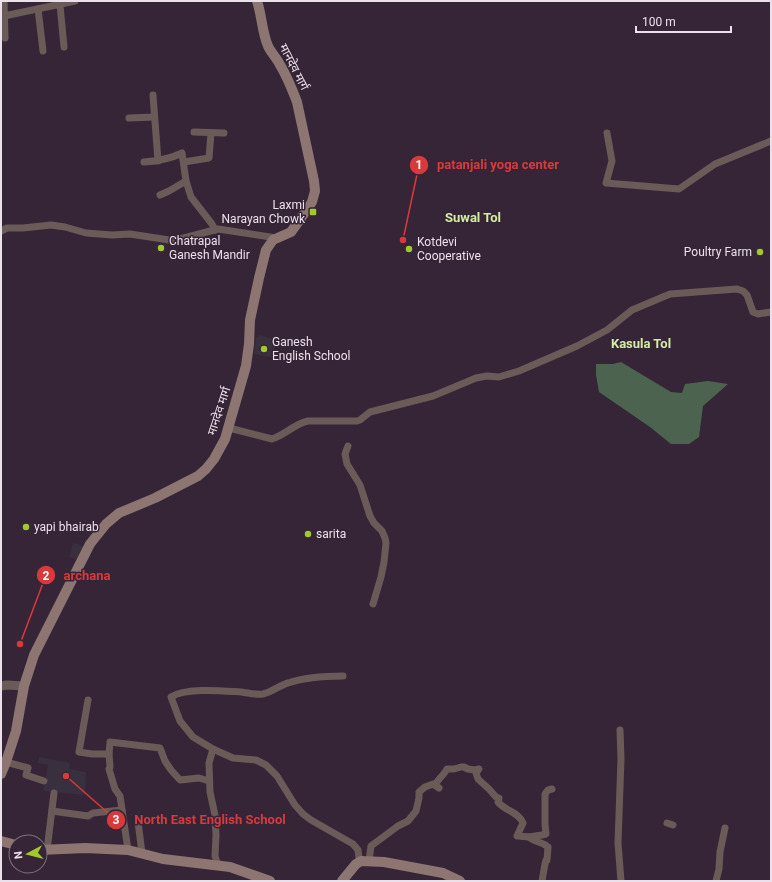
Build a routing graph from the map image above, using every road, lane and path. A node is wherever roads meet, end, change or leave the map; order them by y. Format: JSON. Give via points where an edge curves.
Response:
{"nodes":[{"id":1,"x":4,"y":1,"type":"edge"},
{"id":2,"x":75,"y":1,"type":"edge"},
{"id":3,"x":257,"y":1,"type":"edge"},
{"id":4,"x":45,"y":4,"type":"edge"},
{"id":5,"x":60,"y":5,"type":"junction"},
{"id":6,"x":38,"y":9,"type":"junction"},
{"id":7,"x":4,"y":16,"type":"junction"},
{"id":8,"x":5,"y":38,"type":"dead end"},
{"id":9,"x":64,"y":47,"type":"dead end"},
{"id":10,"x":43,"y":51,"type":"dead end"},
{"id":11,"x":153,"y":95,"type":"dead end"},
{"id":12,"x":154,"y":117,"type":"junction"},
{"id":13,"x":129,"y":118,"type":"dead end"},
{"id":14,"x":194,"y":132,"type":"dead end"},
{"id":15,"x":211,"y":133,"type":"junction"},
{"id":16,"x":224,"y":133,"type":"dead end"},
{"id":17,"x":606,"y":133,"type":"dead end"},
{"id":18,"x":771,"y":141,"type":"edge"},
{"id":19,"x":158,"y":161,"type":"junction"},
{"id":20,"x":144,"y":162,"type":"dead end"},
{"id":21,"x":184,"y":162,"type":"junction"},
{"id":22,"x":186,"y":181,"type":"junction"},
{"id":23,"x":160,"y":195,"type":"dead end"},
{"id":24,"x":215,"y":230,"type":"junction"},
{"id":25,"x":1,"y":231,"type":"edge"},
{"id":26,"x":277,"y":238,"type":"junction"},
{"id":27,"x":771,"y":312,"type":"edge"},
{"id":28,"x":229,"y":428,"type":"junction"},
{"id":29,"x":348,"y":446,"type":"dead end"},
{"id":30,"x":373,"y":604,"type":"dead end"},
{"id":31,"x":343,"y":676,"type":"dead end"},
{"id":32,"x":1,"y":686,"type":"edge"},
{"id":33,"x":24,"y":686,"type":"junction"},
{"id":34,"x":88,"y":700,"type":"dead end"},
{"id":35,"x":620,"y":730,"type":"dead end"},
{"id":36,"x":212,"y":750,"type":"junction"},
{"id":37,"x":109,"y":754,"type":"junction"},
{"id":38,"x":6,"y":762,"type":"junction"},
{"id":39,"x":1,"y":774,"type":"edge"},
{"id":40,"x":44,"y":781,"type":"dead end"},
{"id":41,"x":209,"y":781,"type":"junction"},
{"id":42,"x":552,"y":789,"type":"dead end"},
{"id":43,"x":54,"y":793,"type":"dead end"},
{"id":44,"x":122,"y":810,"type":"junction"},
{"id":45,"x":52,"y":811,"type":"junction"},
{"id":46,"x":138,"y":822,"type":"dead end"},
{"id":47,"x":725,"y":828,"type":"dead end"},
{"id":48,"x":47,"y":834,"type":"edge"},
{"id":49,"x":529,"y":837,"type":"junction"},
{"id":50,"x":48,"y":850,"type":"edge"},
{"id":51,"x":128,"y":850,"type":"junction"},
{"id":52,"x":142,"y":853,"type":"junction"},
{"id":53,"x":365,"y":861,"type":"junction"},
{"id":54,"x":218,"y":865,"type":"junction"},
{"id":55,"x":270,"y":881,"type":"edge"},
{"id":56,"x":342,"y":881,"type":"edge"},
{"id":57,"x":460,"y":881,"type":"edge"},
{"id":58,"x":542,"y":881,"type":"edge"},
{"id":59,"x":621,"y":881,"type":"edge"},
{"id":60,"x":716,"y":881,"type":"edge"}],
"edges":[{"from":1,"to":7,"type":"street"},
{"from":2,"to":5,"type":"street"},
{"from":3,"to":26,"type":"main road","name":"मानदेव मार्ग","via":[[268,46],[293,92],[315,190],[312,202],[290,232]]},
{"from":4,"to":5,"type":"street"},
{"from":4,"to":6,"type":"street"},
{"from":5,"to":9,"type":"street"},
{"from":6,"to":7,"type":"street"},
{"from":6,"to":10,"type":"street"},
{"from":7,"to":8,"type":"street"},
{"from":11,"to":12,"type":"street"},
{"from":12,"to":13,"type":"street"},
{"from":12,"to":19,"type":"street"},
{"from":14,"to":15,"type":"street"},
{"from":15,"to":16,"type":"street"},
{"from":15,"to":21,"type":"street","via":[[209,158]]},
{"from":17,"to":18,"type":"street","via":[[612,161],[606,183],[679,189],[715,164]]},
{"from":19,"to":20,"type":"street"},
{"from":19,"to":21,"type":"street","via":[[182,153]]},
{"from":21,"to":22,"type":"street"},
{"from":22,"to":23,"type":"street","via":[[170,192]]},
{"from":22,"to":24,"type":"street","via":[[191,197]]},
{"from":24,"to":25,"type":"street","via":[[170,240],[130,234],[86,233],[65,226],[51,225],[6,228]]},
{"from":24,"to":26,"type":"street"},
{"from":26,"to":28,"type":"main road","name":"मानदेव मार्ग","via":[[266,250],[250,320],[246,366]]},
{"from":27,"to":28,"type":"street","via":[[753,312],[747,295],[737,289],[670,294],[632,310],[607,330],[577,346],[519,371],[476,378],[433,396],[370,412],[357,421],[302,422],[272,439]]},
{"from":28,"to":33,"type":"main road","name":"मानदेव मार्ग","via":[[214,459],[198,476],[119,513],[99,531],[40,642]]},
{"from":29,"to":30,"type":"street","via":[[345,454],[347,464],[360,485],[370,516],[382,531],[386,543],[384,562]]},
{"from":31,"to":36,"type":"street","via":[[297,680],[263,694],[214,690],[194,691],[171,697],[180,722],[193,737]]},
{"from":32,"to":33,"type":"street"},
{"from":33,"to":38,"type":"main road","name":"मानदेव मार्ग","via":[[20,716]]},
{"from":34,"to":37,"type":"street","via":[[79,752]]},
{"from":35,"to":59,"type":"street","via":[[618,843]]},
{"from":36,"to":41,"type":"street"},
{"from":36,"to":53,"type":"street","via":[[233,758],[256,760],[272,769],[303,814],[353,844],[358,850],[359,858]]},
{"from":37,"to":41,"type":"street","via":[[110,742],[160,748],[170,770],[180,780],[199,778]]},
{"from":37,"to":44,"type":"street","via":[[109,769],[120,796]]},
{"from":38,"to":39,"type":"main road","name":"मानदेव मार्ग"},
{"from":38,"to":40,"type":"street","via":[[28,768],[26,775]]},
{"from":41,"to":54,"type":"street","via":[[215,815],[215,856]]},
{"from":42,"to":49,"type":"street","via":[[545,794],[546,834]]},
{"from":43,"to":45,"type":"street"},
{"from":44,"to":45,"type":"street","via":[[93,813],[88,816]]},
{"from":44,"to":51,"type":"street"},
{"from":45,"to":48,"type":"street"},
{"from":46,"to":52,"type":"street"},
{"from":47,"to":60,"type":"street"},
{"from":49,"to":53,"type":"street","via":[[517,836],[523,820],[501,805],[498,802],[499,798],[478,779],[476,773],[479,769],[447,769],[437,786],[433,784],[419,792],[416,811],[408,821],[371,846]]},
{"from":49,"to":58,"type":"street","via":[[548,847],[548,860]]},
{"from":50,"to":51,"type":"main road"},
{"from":51,"to":52,"type":"main road"},
{"from":52,"to":54,"type":"main road","via":[[163,859]]},
{"from":53,"to":56,"type":"main road","via":[[356,864]]},
{"from":53,"to":57,"type":"main road","via":[[443,873]]},
{"from":54,"to":55,"type":"main road"}]}
